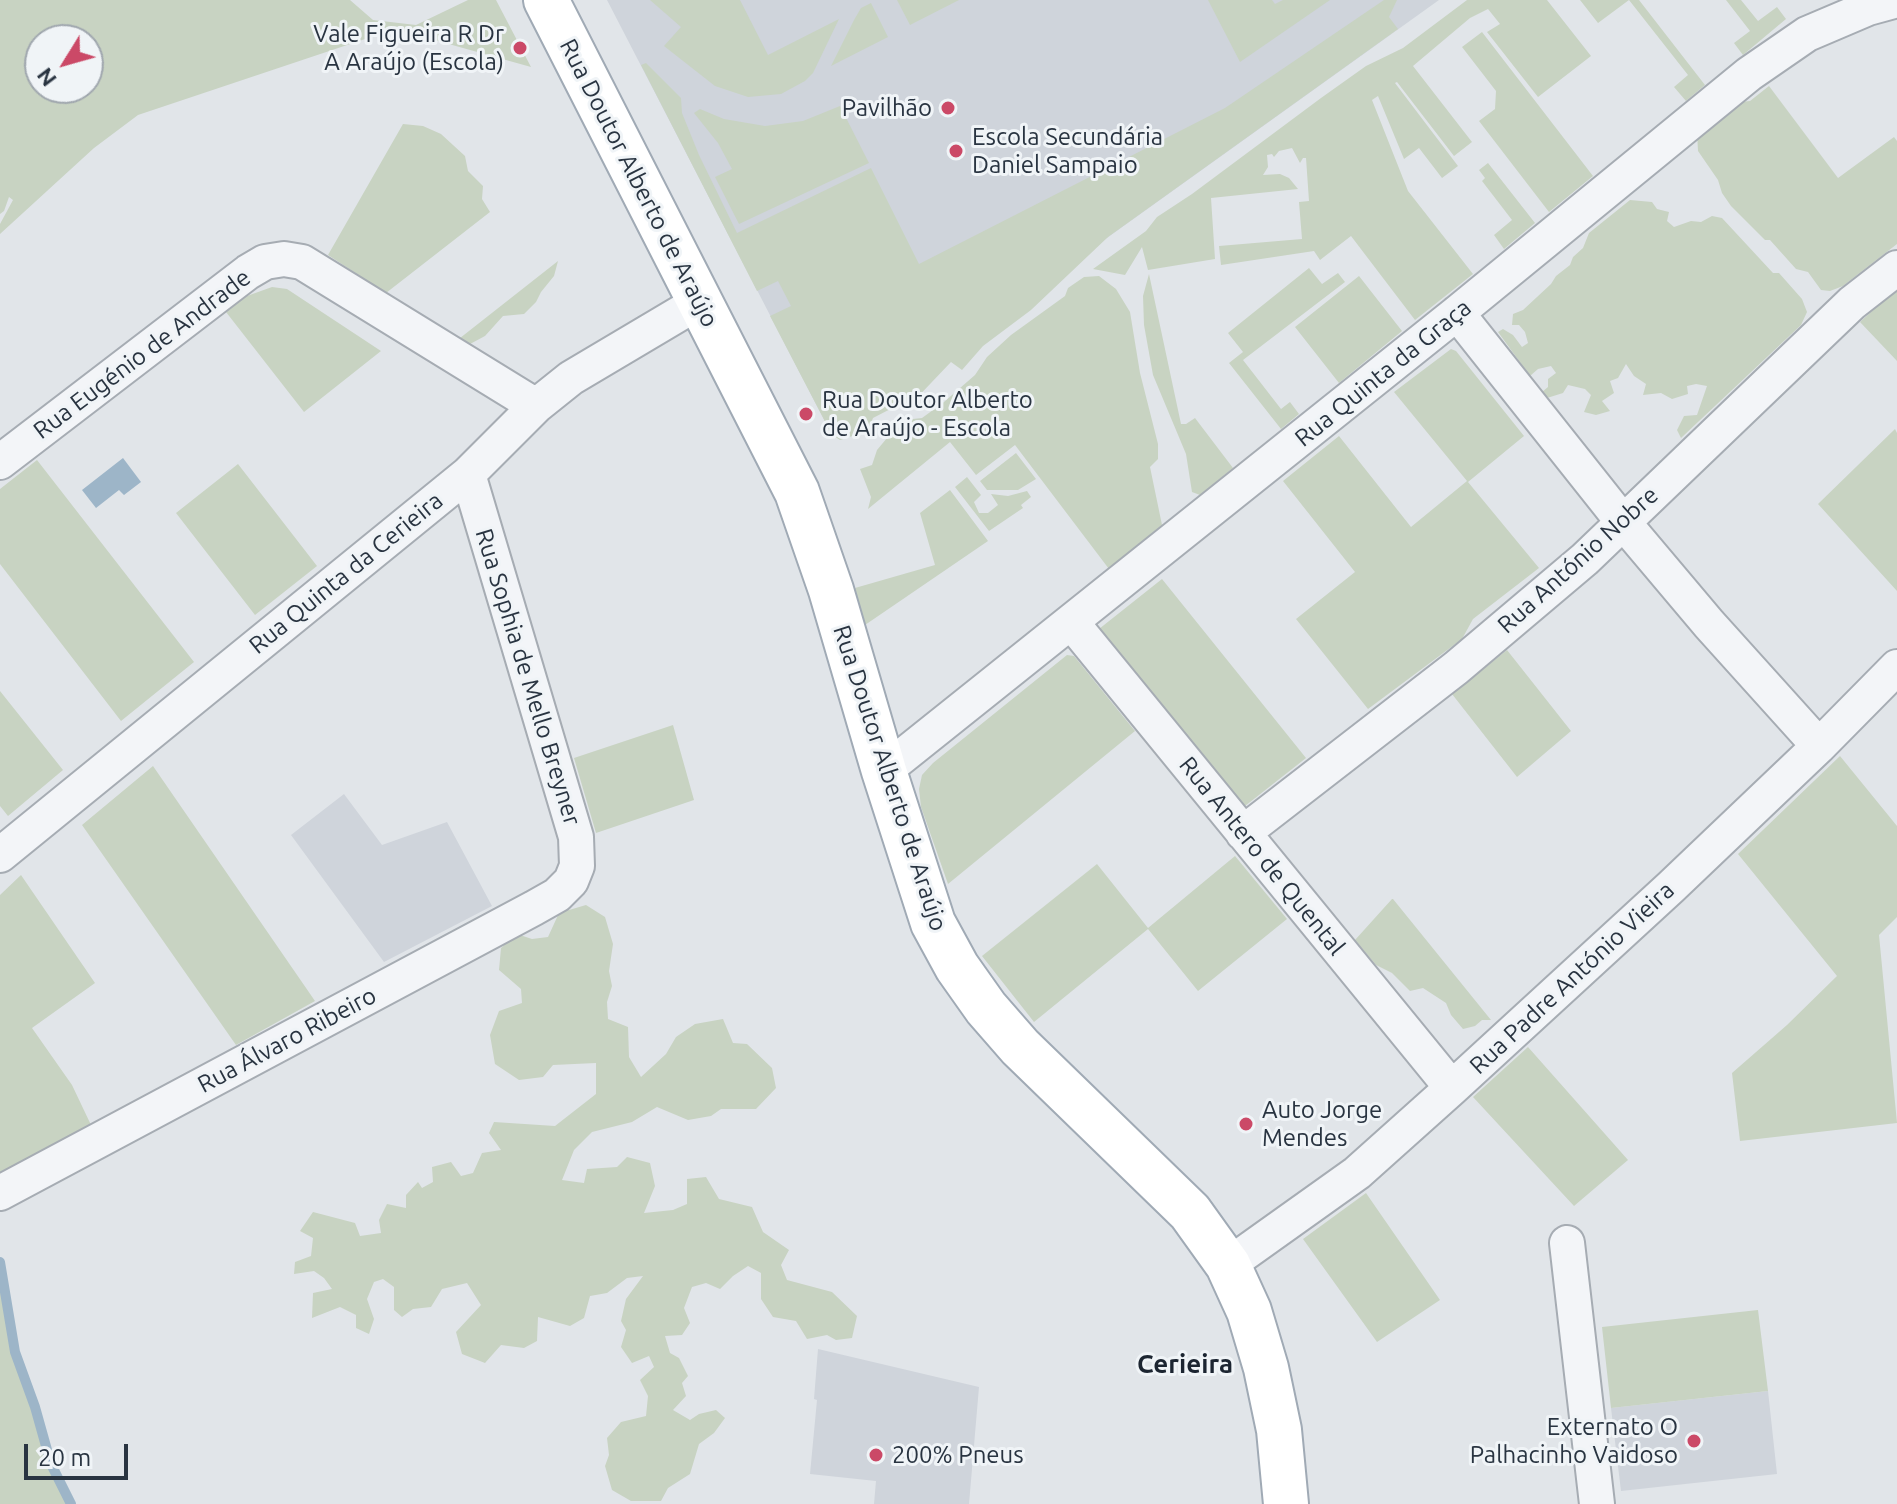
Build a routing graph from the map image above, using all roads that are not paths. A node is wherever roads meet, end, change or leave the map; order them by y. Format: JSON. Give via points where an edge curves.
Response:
{"nodes":[{"id":1,"x":546,"y":0,"type":"edge"},
{"id":2,"x":1897,"y":0,"type":"edge"},
{"id":3,"x":1897,"y":268,"type":"edge"},
{"id":4,"x":699,"y":302,"type":"junction"},
{"id":5,"x":1457,"y":313,"type":"junction"},
{"id":6,"x":536,"y":406,"type":"junction"},
{"id":7,"x":0,"y":462,"type":"edge"},
{"id":8,"x":468,"y":474,"type":"junction"},
{"id":9,"x":1623,"y":522,"type":"junction"},
{"id":10,"x":1072,"y":623,"type":"junction"},
{"id":11,"x":1897,"y":667,"type":"edge"},
{"id":12,"x":1819,"y":746,"type":"junction"},
{"id":13,"x":884,"y":771,"type":"junction"},
{"id":14,"x":1243,"y":833,"type":"junction"},
{"id":15,"x":0,"y":855,"type":"edge"},
{"id":16,"x":571,"y":881,"type":"joint"},
{"id":17,"x":1452,"y":1088,"type":"junction"},
{"id":18,"x":0,"y":1193,"type":"edge"},
{"id":19,"x":1567,"y":1243,"type":"dead end"},
{"id":20,"x":1228,"y":1265,"type":"junction"},
{"id":21,"x":1286,"y":1504,"type":"edge"},
{"id":22,"x":1597,"y":1504,"type":"edge"}],
"edges":[{"from":1,"to":4,"type":"main road","name":"Rua Doutor Alberto de Araújo"},
{"from":2,"to":5,"type":"street","name":"Rua Quinta da Graça","via":[[1807,34],[1749,74]]},
{"from":3,"to":9,"type":"street","name":"Rua António Nobre","via":[[1852,303]]},
{"from":4,"to":6,"type":"street","name":"Rua Quinta da Cerieira","via":[[571,378]]},
{"from":4,"to":13,"type":"main road","name":"Rua Doutor Alberto de Araújo","via":[[786,466],[807,517]]},
{"from":5,"to":9,"type":"street"},
{"from":5,"to":10,"type":"street","name":"Rua Quinta da Graça"},
{"from":6,"to":7,"type":"street","name":"Rua Eugénio de Andrade","via":[[302,262],[284,259],[248,272]]},
{"from":6,"to":8,"type":"street","name":"Rua Quinta da Cerieira"},
{"from":8,"to":15,"type":"street","name":"Rua Quinta da Cerieira"},
{"from":8,"to":16,"type":"street","name":"Rua Sophia de Mello Breyner","via":[[576,837],[577,866]]},
{"from":9,"to":12,"type":"street"},
{"from":9,"to":14,"type":"street","name":"Rua António Nobre","via":[[1456,668]]},
{"from":10,"to":13,"type":"street","name":"Rua Quinta da Graça"},
{"from":10,"to":14,"type":"street","name":"Rua Antero de Quental"},
{"from":11,"to":12,"type":"street","name":"Rua Padre António Vieira"},
{"from":12,"to":17,"type":"street","name":"Rua Padre António Vieira"},
{"from":13,"to":20,"type":"main road","name":"Rua Doutor Alberto de Araújo","via":[[933,923],[971,987],[1020,1047],[1190,1212]]},
{"from":14,"to":17,"type":"street","name":"Rua Antero de Quental"},
{"from":16,"to":18,"type":"street","name":"Rua Álvaro Ribeiro","via":[[534,908]]},
{"from":17,"to":20,"type":"street","name":"Rua Padre António Vieira","via":[[1357,1173]]},
{"from":19,"to":22,"type":"street"},
{"from":20,"to":21,"type":"main road","name":"Rua Doutor Alberto de Araújo","via":[[1266,1368]]}]}
